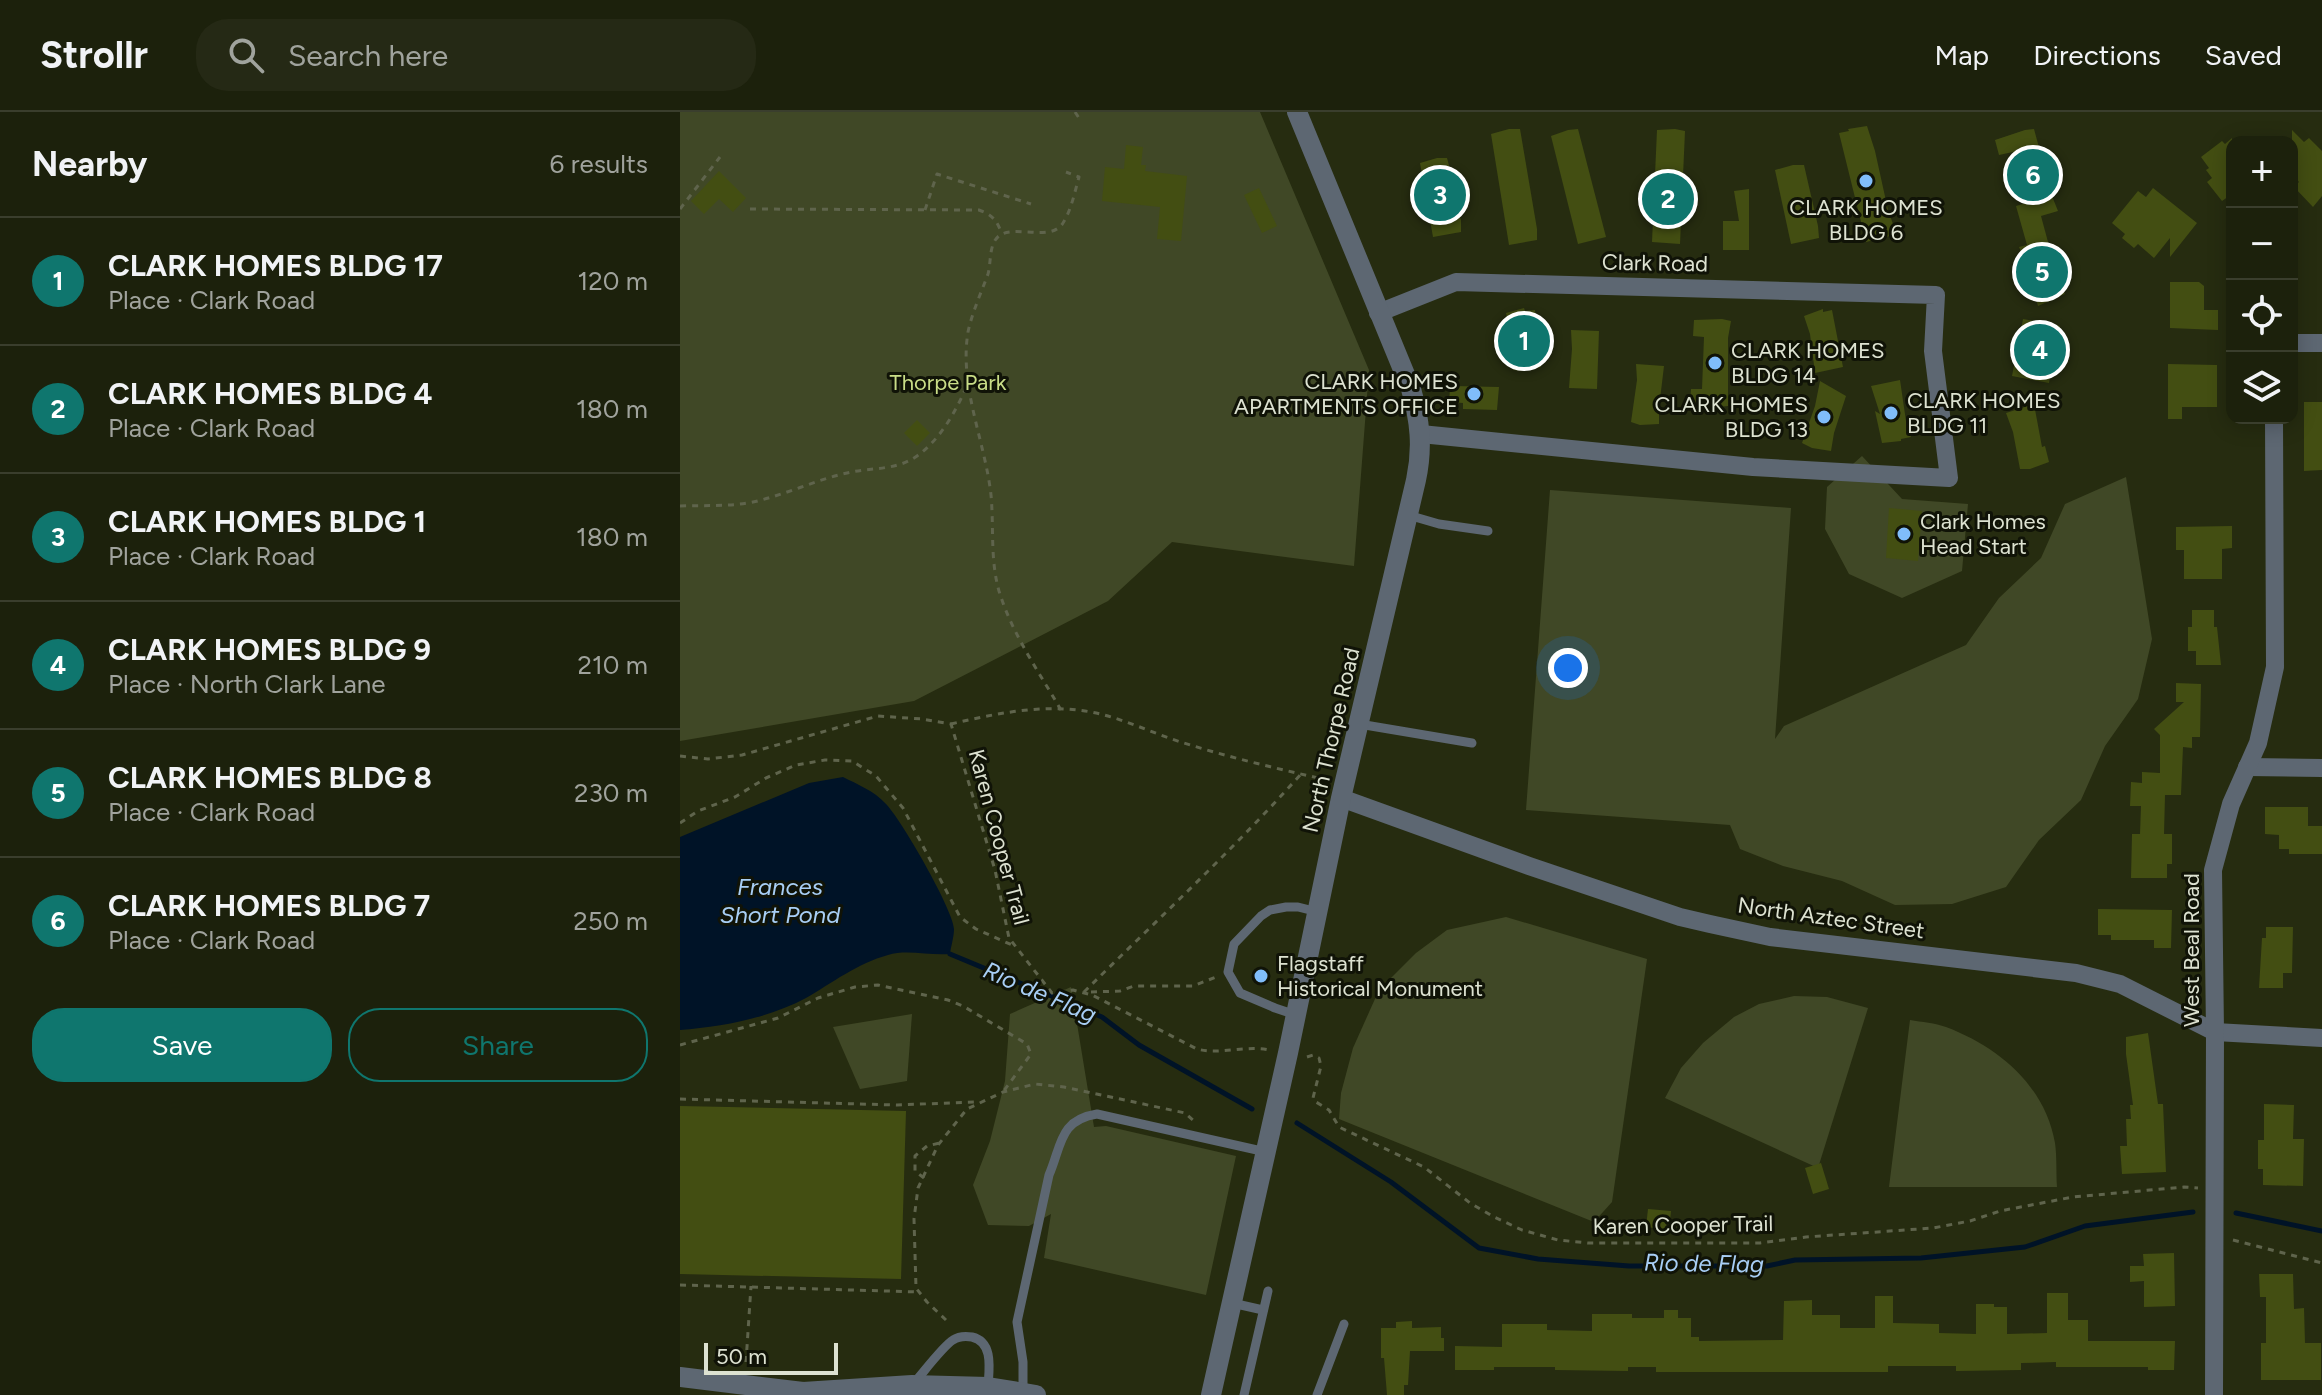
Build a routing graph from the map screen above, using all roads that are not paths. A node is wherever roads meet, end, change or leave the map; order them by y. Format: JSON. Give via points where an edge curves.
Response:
{"nodes":[{"id":1,"x":1297,"y":112,"type":"edge"},
{"id":2,"x":1378,"y":313,"type":"junction"},
{"id":3,"x":2298,"y":343,"type":"edge"},
{"id":4,"x":2322,"y":343,"type":"edge"},
{"id":5,"x":2274,"y":424,"type":"edge"},
{"id":6,"x":1421,"y":434,"type":"junction"},
{"id":7,"x":1408,"y":515,"type":"junction"},
{"id":8,"x":1488,"y":531,"type":"dead end"},
{"id":9,"x":1359,"y":724,"type":"junction"},
{"id":10,"x":1472,"y":743,"type":"dead end"},
{"id":11,"x":2247,"y":767,"type":"junction"},
{"id":12,"x":2322,"y":768,"type":"edge"},
{"id":13,"x":1341,"y":798,"type":"junction"},
{"id":14,"x":1318,"y":912,"type":"junction"},
{"id":15,"x":1296,"y":1015,"type":"junction"},
{"id":16,"x":2215,"y":1032,"type":"junction"},
{"id":17,"x":2322,"y":1038,"type":"edge"},
{"id":18,"x":1266,"y":1152,"type":"junction"},
{"id":19,"x":1268,"y":1291,"type":"dead end"},
{"id":20,"x":1232,"y":1303,"type":"junction"},
{"id":21,"x":1263,"y":1310,"type":"junction"},
{"id":22,"x":1344,"y":1324,"type":"dead end"},
{"id":23,"x":680,"y":1377,"type":"edge"},
{"id":24,"x":912,"y":1385,"type":"junction"},
{"id":25,"x":988,"y":1387,"type":"junction"},
{"id":26,"x":847,"y":1392,"type":"edge"},
{"id":27,"x":1029,"y":1393,"type":"edge"},
{"id":28,"x":1211,"y":1395,"type":"edge"},
{"id":29,"x":1244,"y":1395,"type":"edge"},
{"id":30,"x":1317,"y":1395,"type":"edge"},
{"id":31,"x":2214,"y":1395,"type":"edge"}],
"edges":[{"from":1,"to":2,"type":"street","name":"North Thorpe Road"},
{"from":2,"to":6,"type":"street","name":"North Thorpe Road","via":[[1411,389]]},
{"from":2,"to":6,"type":"street","name":"Clark Road","via":[[1456,282],[1936,295],[1933,351],[1949,478],[1753,467]]},
{"from":3,"to":4,"type":"street"},
{"from":5,"to":11,"type":"street","name":"West Beal Road","via":[[2275,667],[2258,743]]},
{"from":6,"to":7,"type":"street","name":"North Thorpe Road"},
{"from":7,"to":8,"type":"lane"},
{"from":7,"to":9,"type":"street","name":"North Thorpe Road"},
{"from":9,"to":10,"type":"lane"},
{"from":9,"to":13,"type":"street","name":"North Thorpe Road"},
{"from":11,"to":12,"type":"street"},
{"from":11,"to":16,"type":"street","name":"West Beal Road","via":[[2213,870]]},
{"from":13,"to":14,"type":"street","name":"North Thorpe Road"},
{"from":13,"to":16,"type":"street","name":"North Aztec Street","via":[[1680,917],[1770,937],[2076,973],[2120,984]]},
{"from":14,"to":15,"type":"street","name":"North Thorpe Road"},
{"from":14,"to":15,"type":"lane","via":[[1298,907],[1270,910],[1234,944],[1228,972],[1240,993]]},
{"from":15,"to":18,"type":"street","name":"North Thorpe Road"},
{"from":16,"to":17,"type":"street","name":"North Aztec Street"},
{"from":16,"to":31,"type":"street","name":"West Beal Road"},
{"from":18,"to":20,"type":"street","name":"North Thorpe Road"},
{"from":18,"to":27,"type":"lane","via":[[1097,1114],[1071,1122],[1049,1175],[1017,1322]]},
{"from":19,"to":21,"type":"lane"},
{"from":20,"to":21,"type":"lane"},
{"from":20,"to":28,"type":"street","name":"North Thorpe Road"},
{"from":21,"to":29,"type":"lane"},
{"from":22,"to":30,"type":"lane"},
{"from":23,"to":26,"type":"street"},
{"from":24,"to":25,"type":"street"},
{"from":24,"to":25,"type":"lane","via":[[953,1340],[965,1336],[986,1346]]},
{"from":24,"to":26,"type":"street"},
{"from":25,"to":27,"type":"street"}]}
